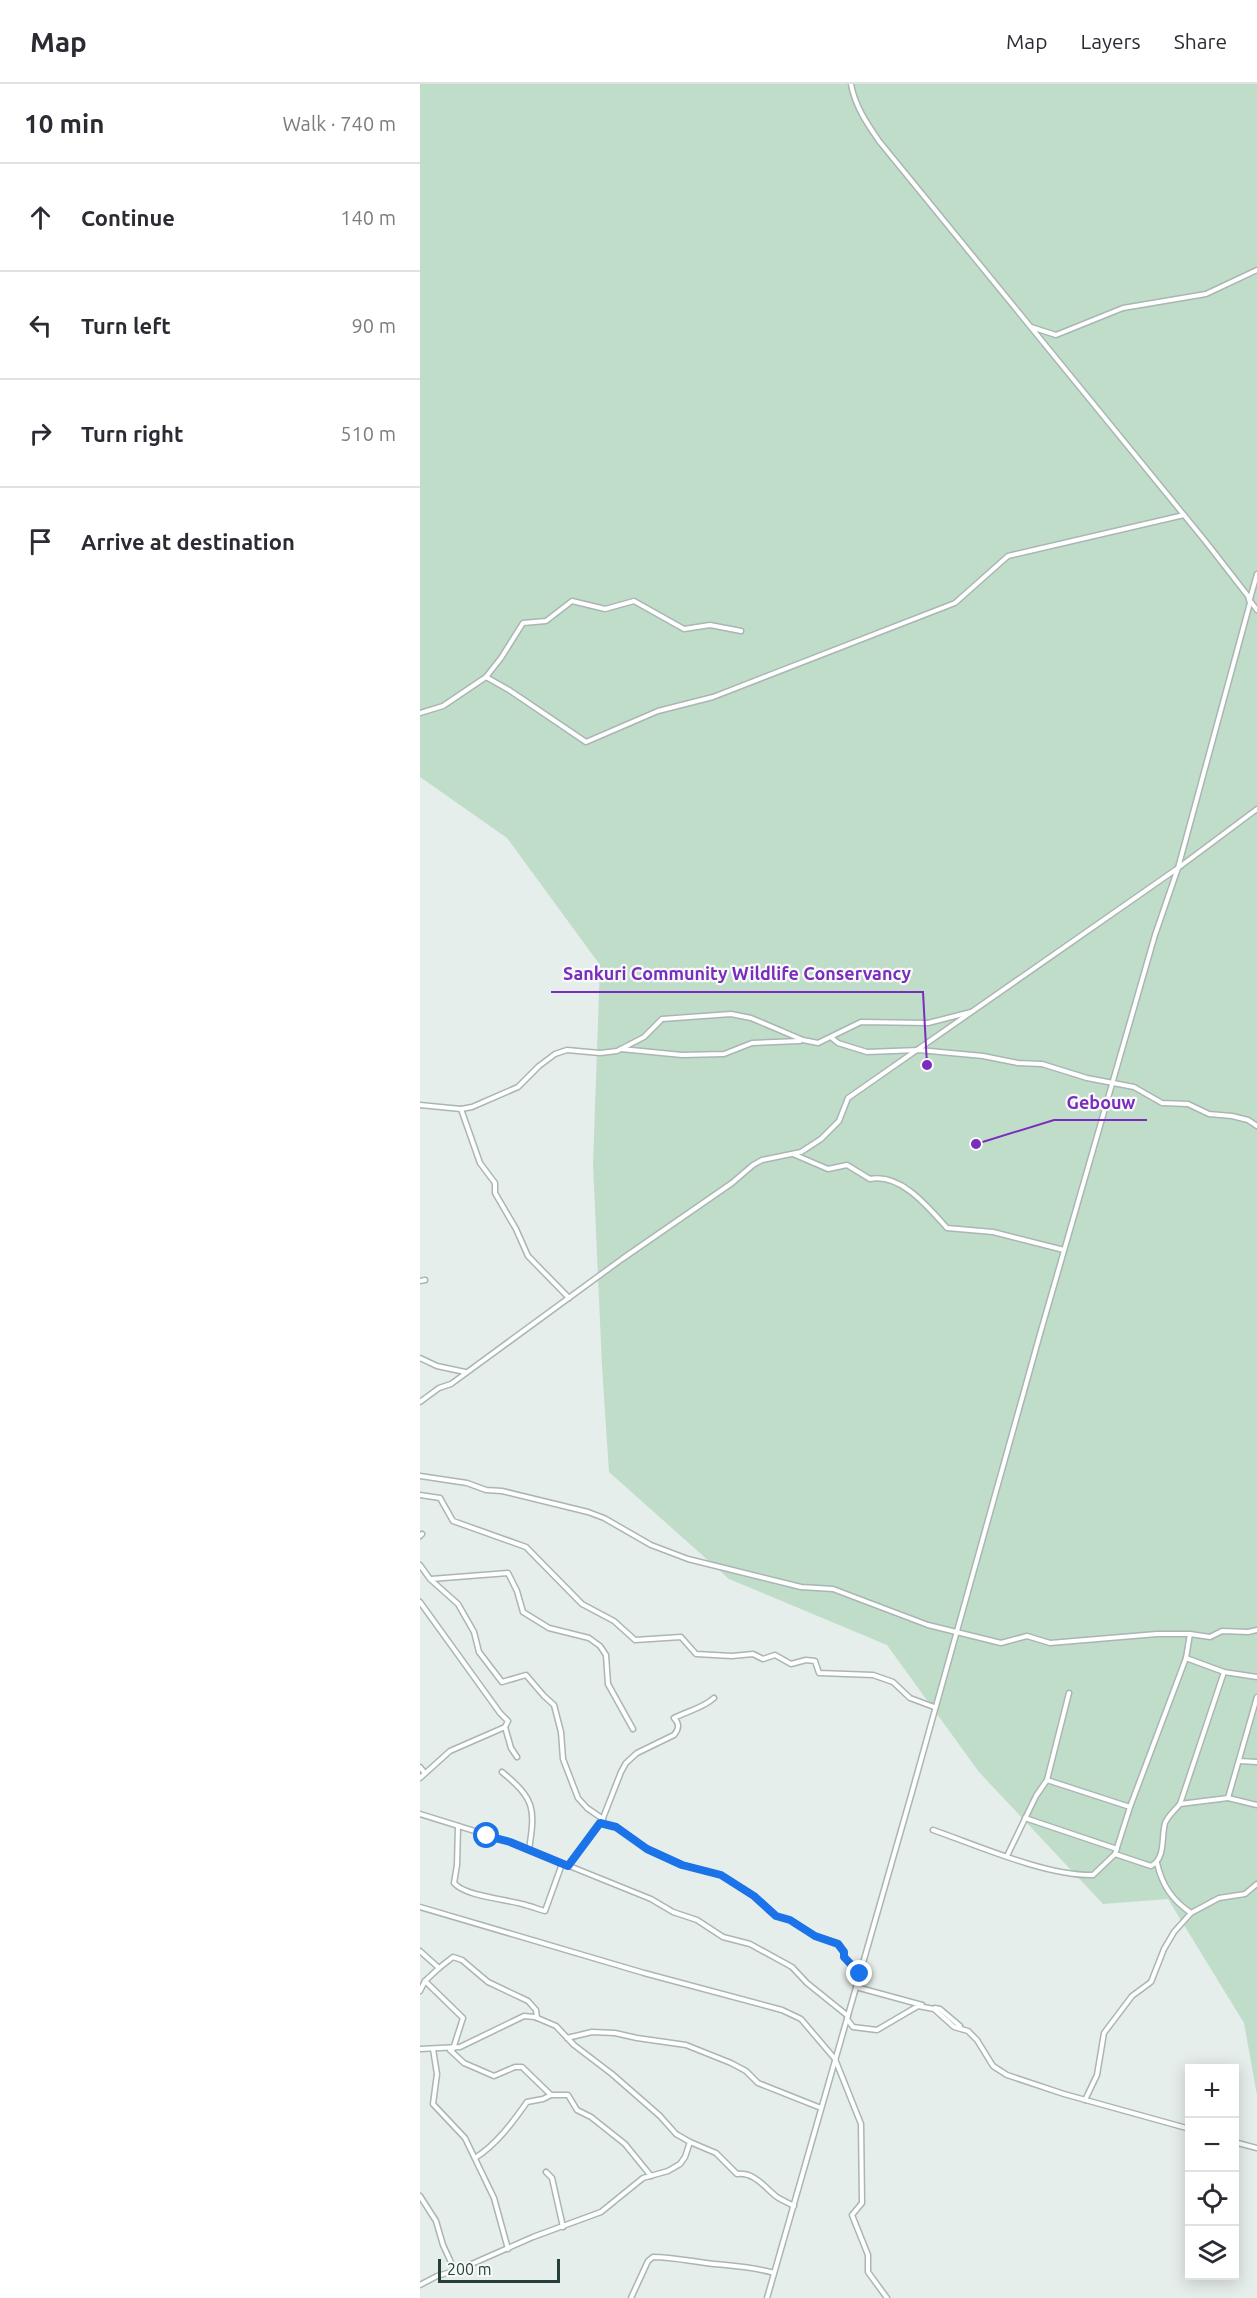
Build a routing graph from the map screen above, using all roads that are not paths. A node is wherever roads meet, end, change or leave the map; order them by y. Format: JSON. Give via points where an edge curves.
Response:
{"nodes":[{"id":1,"x":851,"y":84,"type":"edge"},
{"id":2,"x":1257,"y":270,"type":"edge"},
{"id":3,"x":1030,"y":326,"type":"junction"},
{"id":4,"x":1184,"y":515,"type":"junction"},
{"id":5,"x":1257,"y":574,"type":"edge"},
{"id":6,"x":1250,"y":600,"type":"junction"},
{"id":7,"x":1257,"y":610,"type":"edge"},
{"id":8,"x":741,"y":631,"type":"dead end"},
{"id":9,"x":486,"y":677,"type":"junction"},
{"id":10,"x":420,"y":713,"type":"edge"},
{"id":11,"x":1257,"y":809,"type":"edge"},
{"id":12,"x":1178,"y":868,"type":"junction"},
{"id":13,"x":973,"y":1011,"type":"junction"},
{"id":14,"x":832,"y":1038,"type":"junction"},
{"id":15,"x":803,"y":1040,"type":"junction"},
{"id":16,"x":621,"y":1049,"type":"junction"},
{"id":17,"x":919,"y":1050,"type":"junction"},
{"id":18,"x":1113,"y":1083,"type":"junction"},
{"id":19,"x":420,"y":1105,"type":"edge"},
{"id":20,"x":461,"y":1109,"type":"junction"},
{"id":21,"x":1257,"y":1126,"type":"edge"},
{"id":22,"x":794,"y":1154,"type":"junction"},
{"id":23,"x":1064,"y":1250,"type":"junction"},
{"id":24,"x":569,"y":1298,"type":"junction"},
{"id":25,"x":420,"y":1358,"type":"edge"},
{"id":26,"x":465,"y":1372,"type":"junction"},
{"id":27,"x":420,"y":1402,"type":"edge"},
{"id":28,"x":420,"y":1476,"type":"edge"},
{"id":29,"x":420,"y":1496,"type":"edge"},
{"id":30,"x":420,"y":1565,"type":"edge"},
{"id":31,"x":430,"y":1579,"type":"junction"},
{"id":32,"x":420,"y":1602,"type":"edge"},
{"id":33,"x":956,"y":1630,"type":"junction"},
{"id":34,"x":1257,"y":1630,"type":"edge"},
{"id":35,"x":1190,"y":1634,"type":"junction"},
{"id":36,"x":1186,"y":1658,"type":"junction"},
{"id":37,"x":1224,"y":1672,"type":"junction"},
{"id":38,"x":1257,"y":1677,"type":"edge"},
{"id":39,"x":1069,"y":1693,"type":"dead end"},
{"id":40,"x":1257,"y":1697,"type":"edge"},
{"id":41,"x":714,"y":1698,"type":"dead end"},
{"id":42,"x":934,"y":1707,"type":"junction"},
{"id":43,"x":1251,"y":1718,"type":"junction"},
{"id":44,"x":1257,"y":1718,"type":"edge"},
{"id":45,"x":505,"y":1726,"type":"junction"},
{"id":46,"x":633,"y":1729,"type":"dead end"},
{"id":47,"x":517,"y":1757,"type":"dead end"},
{"id":48,"x":1239,"y":1761,"type":"junction"},
{"id":49,"x":1257,"y":1762,"type":"edge"},
{"id":50,"x":420,"y":1767,"type":"edge"},
{"id":51,"x":424,"y":1772,"type":"junction"},
{"id":52,"x":502,"y":1772,"type":"dead end"},
{"id":53,"x":420,"y":1778,"type":"edge"},
{"id":54,"x":1047,"y":1780,"type":"junction"},
{"id":55,"x":1228,"y":1798,"type":"junction"},
{"id":56,"x":1180,"y":1804,"type":"junction"},
{"id":57,"x":1257,"y":1805,"type":"edge"},
{"id":58,"x":1130,"y":1807,"type":"junction"},
{"id":59,"x":420,"y":1814,"type":"edge"},
{"id":60,"x":1025,"y":1818,"type":"junction"},
{"id":61,"x":601,"y":1821,"type":"junction"},
{"id":62,"x":458,"y":1826,"type":"junction"},
{"id":63,"x":933,"y":1830,"type":"dead end"},
{"id":64,"x":1117,"y":1848,"type":"junction"},
{"id":65,"x":529,"y":1850,"type":"junction"},
{"id":66,"x":1115,"y":1854,"type":"junction"},
{"id":67,"x":1006,"y":1856,"type":"junction"},
{"id":68,"x":1157,"y":1863,"type":"junction"},
{"id":69,"x":562,"y":1864,"type":"junction"},
{"id":70,"x":568,"y":1866,"type":"junction"},
{"id":71,"x":1257,"y":1884,"type":"edge"},
{"id":72,"x":420,"y":1907,"type":"edge"},
{"id":73,"x":1191,"y":1913,"type":"junction"},
{"id":74,"x":420,"y":1951,"type":"edge"},
{"id":75,"x":439,"y":1968,"type":"junction"},
{"id":76,"x":860,"y":1974,"type":"junction"},
{"id":77,"x":425,"y":1980,"type":"junction"},
{"id":78,"x":856,"y":1987,"type":"junction"},
{"id":79,"x":420,"y":1991,"type":"edge"},
{"id":80,"x":847,"y":2017,"type":"junction"},
{"id":81,"x":537,"y":2018,"type":"junction"},
{"id":82,"x":963,"y":2028,"type":"junction"},
{"id":83,"x":567,"y":2038,"type":"junction"},
{"id":84,"x":420,"y":2049,"type":"edge"},
{"id":85,"x":433,"y":2049,"type":"junction"},
{"id":86,"x":451,"y":2049,"type":"junction"},
{"id":87,"x":835,"y":2059,"type":"junction"},
{"id":88,"x":551,"y":2095,"type":"junction"},
{"id":89,"x":1085,"y":2100,"type":"junction"},
{"id":90,"x":821,"y":2108,"type":"junction"},
{"id":91,"x":1185,"y":2128,"type":"edge"},
{"id":92,"x":690,"y":2142,"type":"junction"},
{"id":93,"x":1239,"y":2143,"type":"edge"},
{"id":94,"x":1257,"y":2148,"type":"edge"},
{"id":95,"x":475,"y":2158,"type":"junction"},
{"id":96,"x":546,"y":2172,"type":"dead end"},
{"id":97,"x":651,"y":2176,"type":"junction"},
{"id":98,"x":420,"y":2196,"type":"edge"},
{"id":99,"x":794,"y":2206,"type":"junction"},
{"id":100,"x":563,"y":2227,"type":"junction"},
{"id":101,"x":508,"y":2249,"type":"junction"},
{"id":102,"x":455,"y":2271,"type":"junction"},
{"id":103,"x":774,"y":2273,"type":"junction"},
{"id":104,"x":420,"y":2286,"type":"edge"},
{"id":105,"x":631,"y":2298,"type":"edge"},
{"id":106,"x":767,"y":2298,"type":"edge"},
{"id":107,"x":887,"y":2298,"type":"edge"}],
"edges":[{"from":1,"to":3,"type":"street","via":[[862,117],[879,141]]},
{"from":2,"to":3,"type":"street","via":[[1206,294],[1123,308],[1056,335]]},
{"from":3,"to":4,"type":"street"},
{"from":4,"to":6,"type":"street"},
{"from":4,"to":9,"type":"street","via":[[1008,556],[955,603],[713,697],[658,711],[586,742]]},
{"from":5,"to":6,"type":"street"},
{"from":6,"to":7,"type":"street"},
{"from":6,"to":12,"type":"street"},
{"from":8,"to":9,"type":"street","via":[[711,625],[684,629],[634,601],[605,609],[572,601],[546,621],[523,623]]},
{"from":9,"to":10,"type":"street","via":[[439,709]]},
{"from":11,"to":12,"type":"street"},
{"from":12,"to":13,"type":"street"},
{"from":12,"to":18,"type":"street"},
{"from":13,"to":14,"type":"street","via":[[928,1023],[861,1022]]},
{"from":13,"to":17,"type":"street"},
{"from":14,"to":15,"type":"street","via":[[818,1043]]},
{"from":14,"to":17,"type":"street","via":[[867,1052]]},
{"from":15,"to":16,"type":"street","via":[[752,1043],[724,1054],[682,1055]]},
{"from":15,"to":16,"type":"street","via":[[751,1018],[718,1014],[662,1019],[644,1037]]},
{"from":16,"to":20,"type":"street","via":[[600,1053],[567,1050],[555,1054],[518,1087]]},
{"from":17,"to":18,"type":"street","via":[[1042,1064]]},
{"from":17,"to":22,"type":"street","via":[[849,1098],[839,1121],[829,1132]]},
{"from":18,"to":21,"type":"street","via":[[1134,1088],[1162,1103],[1188,1104],[1209,1114],[1240,1118]]},
{"from":18,"to":23,"type":"street"},
{"from":19,"to":20,"type":"street"},
{"from":20,"to":24,"type":"street","via":[[480,1163],[495,1183],[495,1193],[528,1256]]},
{"from":22,"to":23,"type":"street","via":[[828,1168],[847,1165],[870,1179],[882,1177],[915,1194],[947,1227],[993,1232]]},
{"from":22,"to":24,"type":"street","via":[[753,1165]]},
{"from":23,"to":33,"type":"street"},
{"from":24,"to":26,"type":"street"},
{"from":25,"to":26,"type":"street"},
{"from":26,"to":27,"type":"street"},
{"from":28,"to":33,"type":"street","via":[[588,1512],[651,1545],[688,1559],[801,1587],[833,1589],[928,1625]]},
{"from":29,"to":42,"type":"street","via":[[440,1498],[453,1521],[526,1547],[582,1604],[614,1621],[635,1640],[681,1637],[696,1654],[753,1654],[763,1659],[776,1655],[791,1664],[815,1661],[819,1673],[873,1675],[893,1682],[910,1698]]},
{"from":30,"to":31,"type":"street"},
{"from":31,"to":46,"type":"street","via":[[508,1573],[523,1612],[549,1628],[589,1638],[600,1646],[606,1655],[608,1684]]},
{"from":31,"to":61,"type":"street","via":[[458,1604],[474,1632],[479,1652],[502,1682],[526,1675],[554,1705],[560,1750],[573,1786],[583,1804]]},
{"from":32,"to":45,"type":"street","via":[[506,1719]]},
{"from":33,"to":35,"type":"street","via":[[1001,1643],[1027,1636],[1050,1643]]},
{"from":33,"to":42,"type":"street"},
{"from":34,"to":35,"type":"street","via":[[1222,1630],[1210,1637]]},
{"from":35,"to":36,"type":"street"},
{"from":36,"to":37,"type":"street"},
{"from":36,"to":58,"type":"street"},
{"from":37,"to":38,"type":"street"},
{"from":37,"to":56,"type":"street"},
{"from":39,"to":54,"type":"street"},
{"from":40,"to":43,"type":"street"},
{"from":41,"to":61,"type":"street","via":[[705,1707],[674,1718],[678,1730],[674,1735],[637,1753],[627,1763]]},
{"from":42,"to":76,"type":"street"},
{"from":43,"to":44,"type":"street"},
{"from":43,"to":48,"type":"street"},
{"from":45,"to":47,"type":"street"},
{"from":45,"to":51,"type":"street","via":[[450,1751]]},
{"from":48,"to":49,"type":"street"},
{"from":48,"to":55,"type":"street"},
{"from":50,"to":51,"type":"street"},
{"from":51,"to":53,"type":"street"},
{"from":52,"to":65,"type":"street","via":[[524,1791],[533,1812]]},
{"from":54,"to":58,"type":"street"},
{"from":54,"to":60,"type":"street"},
{"from":55,"to":56,"type":"street"},
{"from":55,"to":57,"type":"street"},
{"from":56,"to":68,"type":"street","via":[[1166,1821]]},
{"from":58,"to":64,"type":"street"},
{"from":59,"to":62,"type":"street"},
{"from":60,"to":64,"type":"street"},
{"from":60,"to":67,"type":"street"},
{"from":61,"to":70,"type":"street"},
{"from":61,"to":76,"type":"street","via":[[682,1865],[721,1875],[776,1916],[838,1944]]},
{"from":62,"to":65,"type":"street"},
{"from":62,"to":69,"type":"street","via":[[454,1883],[458,1887],[546,1911]]},
{"from":63,"to":67,"type":"street"},
{"from":64,"to":66,"type":"street"},
{"from":65,"to":69,"type":"street"},
{"from":66,"to":67,"type":"street","via":[[1093,1875],[1073,1876]]},
{"from":66,"to":68,"type":"street","via":[[1151,1866]]},
{"from":68,"to":73,"type":"street","via":[[1168,1892]]},
{"from":69,"to":70,"type":"street"},
{"from":70,"to":80,"type":"street","via":[[651,1899],[723,1937],[750,1944],[785,1962]]},
{"from":71,"to":73,"type":"street","via":[[1245,1894],[1219,1899]]},
{"from":72,"to":87,"type":"street","via":[[782,2010],[801,2019]]},
{"from":73,"to":89,"type":"street","via":[[1164,1949],[1151,1982],[1132,1996],[1104,2033],[1097,2075]]},
{"from":74,"to":75,"type":"street"},
{"from":75,"to":77,"type":"street"},
{"from":75,"to":81,"type":"street","via":[[453,1958],[462,1960],[488,1982],[528,2001]]},
{"from":76,"to":78,"type":"street"},
{"from":77,"to":79,"type":"street"},
{"from":77,"to":86,"type":"street","via":[[464,2018]]},
{"from":78,"to":80,"type":"street"},
{"from":78,"to":82,"type":"street","via":[[939,2009]]},
{"from":80,"to":82,"type":"street","via":[[853,2027],[877,2030],[918,2006],[934,2009],[954,2026]]},
{"from":80,"to":87,"type":"street"},
{"from":81,"to":83,"type":"street","via":[[549,2022]]},
{"from":81,"to":86,"type":"street","via":[[524,2016]]},
{"from":82,"to":89,"type":"street","via":[[998,2070]]},
{"from":83,"to":90,"type":"street","via":[[592,2032],[615,2033],[686,2044],[746,2071],[758,2083]]},
{"from":83,"to":92,"type":"street","via":[[660,2116],[673,2132]]},
{"from":84,"to":85,"type":"street"},
{"from":85,"to":86,"type":"street"},
{"from":85,"to":95,"type":"street","via":[[437,2074],[434,2104],[462,2133]]},
{"from":86,"to":88,"type":"street","via":[[464,2063],[494,2076],[522,2067]]},
{"from":87,"to":90,"type":"street"},
{"from":87,"to":107,"type":"street","via":[[861,2124],[862,2203],[852,2215],[868,2255],[868,2272]]},
{"from":88,"to":95,"type":"street","via":[[527,2102],[510,2127]]},
{"from":88,"to":97,"type":"street","via":[[568,2095],[577,2110],[625,2144]]},
{"from":89,"to":91,"type":"street"},
{"from":90,"to":99,"type":"street"},
{"from":92,"to":97,"type":"street","via":[[680,2164]]},
{"from":92,"to":99,"type":"street","via":[[716,2153],[737,2174],[755,2178]]},
{"from":93,"to":94,"type":"street"},
{"from":95,"to":101,"type":"street","via":[[496,2204]]},
{"from":96,"to":100,"type":"street","via":[[552,2178]]},
{"from":97,"to":100,"type":"street","via":[[633,2184],[601,2212]]},
{"from":98,"to":102,"type":"street","via":[[436,2221]]},
{"from":99,"to":103,"type":"street"},
{"from":100,"to":101,"type":"street"},
{"from":101,"to":102,"type":"street"},
{"from":102,"to":104,"type":"street"},
{"from":103,"to":105,"type":"street","via":[[653,2257]]},
{"from":103,"to":106,"type":"street"}]}
